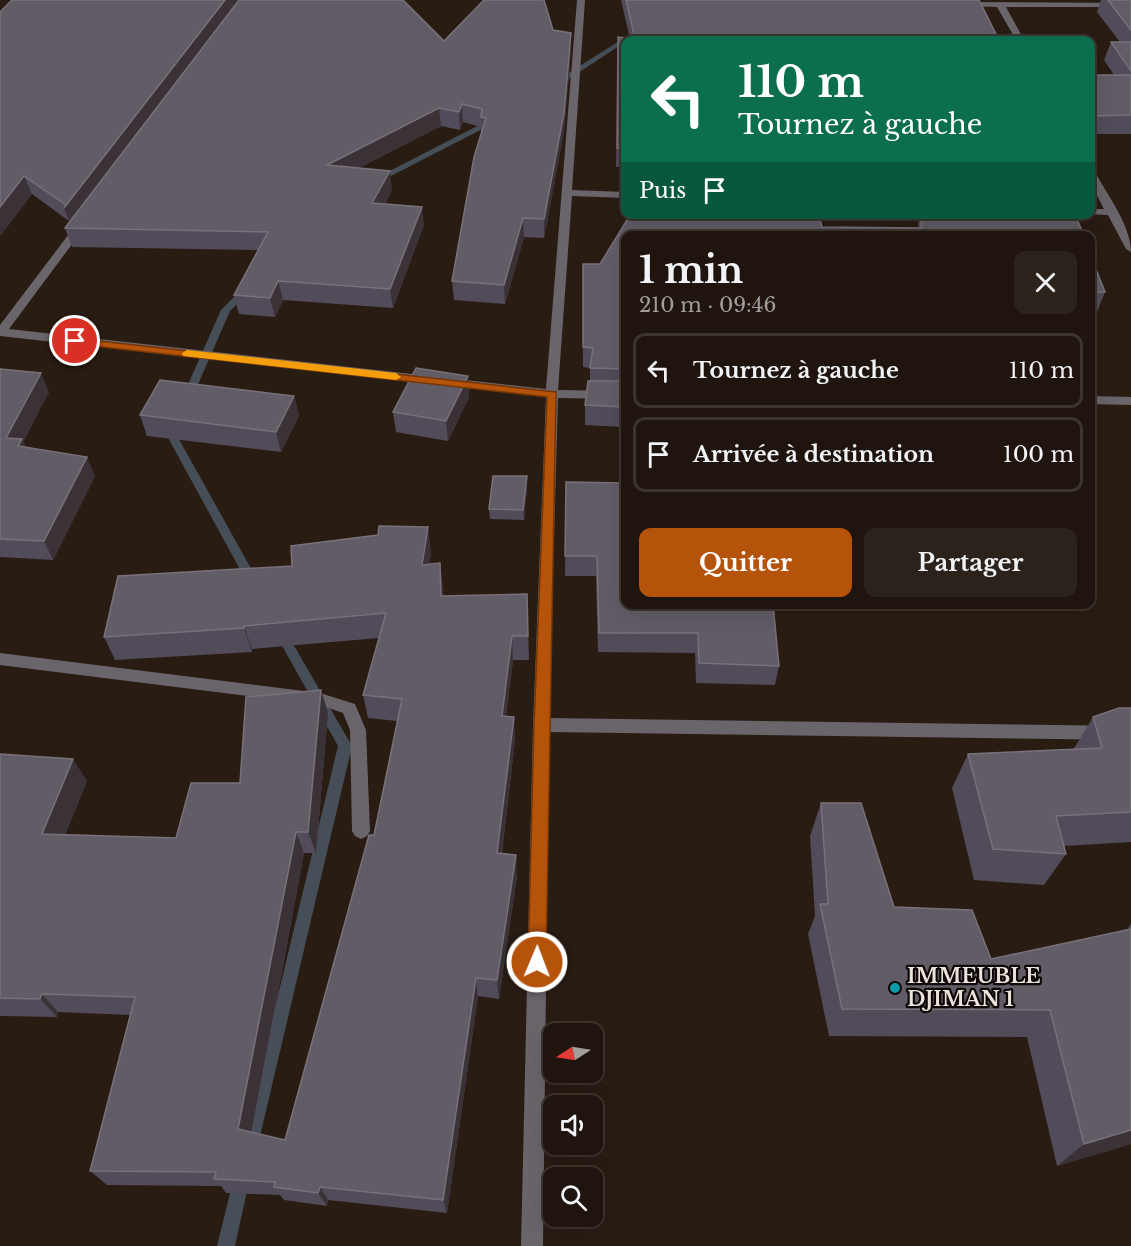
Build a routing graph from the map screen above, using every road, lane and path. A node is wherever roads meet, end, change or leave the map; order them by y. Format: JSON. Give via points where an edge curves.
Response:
{"nodes":[{"id":1,"x":581,"y":0,"type":"edge"},
{"id":2,"x":955,"y":4,"type":"edge"},
{"id":3,"x":1000,"y":4,"type":"junction"},
{"id":4,"x":1131,"y":6,"type":"edge"},
{"id":5,"x":1018,"y":36,"type":"edge"},
{"id":6,"x":1095,"y":181,"type":"edge"},
{"id":7,"x":566,"y":193,"type":"junction"},
{"id":8,"x":621,"y":195,"type":"edge"},
{"id":9,"x":1095,"y":212,"type":"edge"},
{"id":10,"x":1113,"y":212,"type":"junction"},
{"id":11,"x":86,"y":218,"type":"edge"},
{"id":12,"x":1131,"y":249,"type":"edge"},
{"id":13,"x":1,"y":332,"type":"edge"},
{"id":14,"x":552,"y":394,"type":"junction"},
{"id":15,"x":621,"y":395,"type":"edge"},
{"id":16,"x":1095,"y":400,"type":"edge"},
{"id":17,"x":1131,"y":401,"type":"edge"},
{"id":18,"x":0,"y":659,"type":"edge"},
{"id":19,"x":541,"y":725,"type":"junction"},
{"id":20,"x":1131,"y":733,"type":"edge"},
{"id":21,"x":361,"y":831,"type":"dead end"},
{"id":22,"x":532,"y":1246,"type":"edge"}],
"edges":[{"from":1,"to":7,"type":"street"},
{"from":2,"to":3,"type":"street"},
{"from":3,"to":4,"type":"street"},
{"from":3,"to":5,"type":"street"},
{"from":6,"to":10,"type":"street"},
{"from":7,"to":8,"type":"street"},
{"from":7,"to":14,"type":"street"},
{"from":9,"to":10,"type":"street"},
{"from":10,"to":12,"type":"street"},
{"from":11,"to":13,"type":"street"},
{"from":13,"to":14,"type":"street"},
{"from":14,"to":15,"type":"street"},
{"from":14,"to":19,"type":"street"},
{"from":16,"to":17,"type":"street"},
{"from":18,"to":21,"type":"street","via":[[320,699],[348,709],[358,730]]},
{"from":19,"to":20,"type":"street"},
{"from":19,"to":22,"type":"street"}]}
